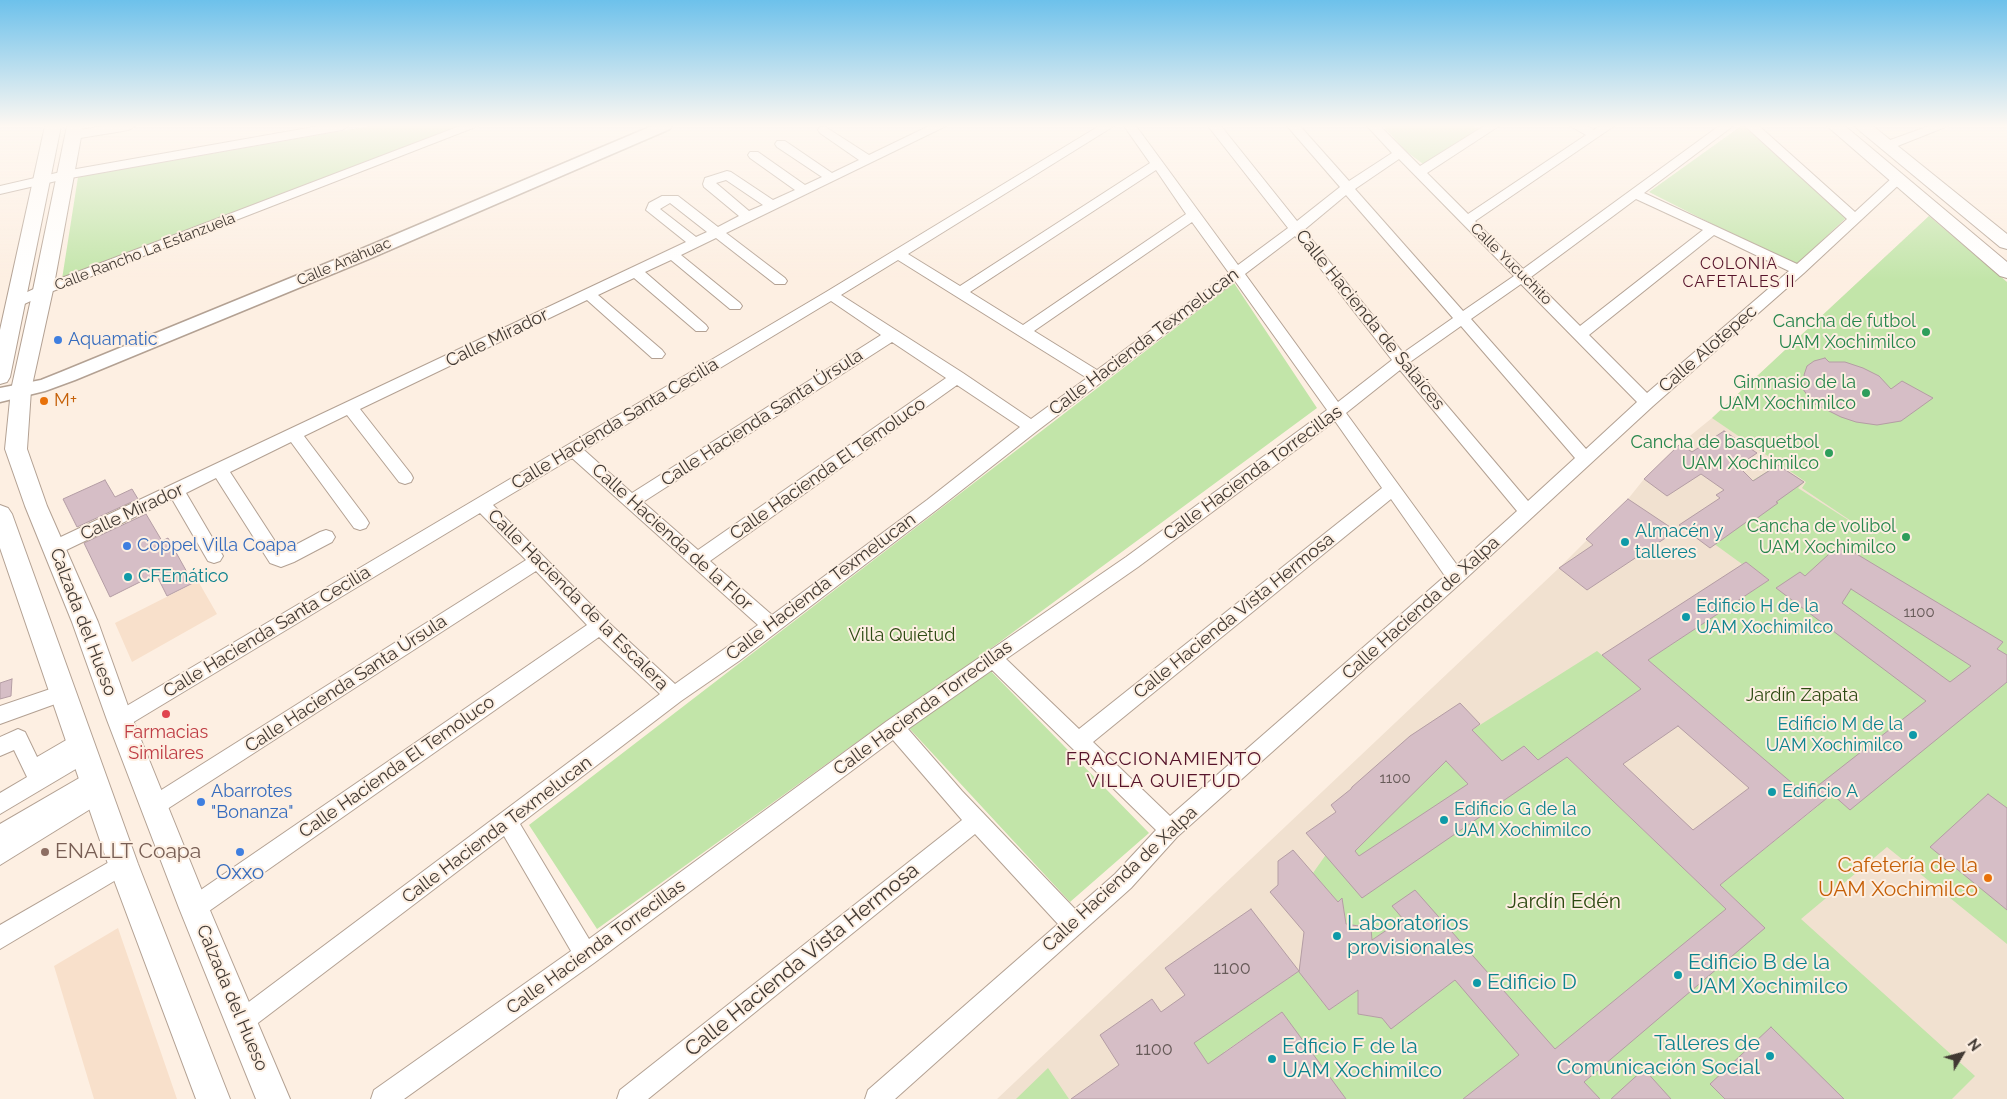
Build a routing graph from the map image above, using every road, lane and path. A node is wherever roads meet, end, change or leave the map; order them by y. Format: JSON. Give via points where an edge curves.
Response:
{"nodes":[{"id":1,"x":38,"y":177,"type":"edge"},
{"id":2,"x":44,"y":177,"type":"edge"},
{"id":3,"x":49,"y":177,"type":"edge"},
{"id":4,"x":49,"y":177,"type":"edge"},
{"id":5,"x":338,"y":177,"type":"edge"},
{"id":6,"x":545,"y":177,"type":"edge"},
{"id":7,"x":721,"y":177,"type":"edge"},
{"id":8,"x":730,"y":177,"type":"edge"},
{"id":9,"x":785,"y":177,"type":"edge"},
{"id":10,"x":1024,"y":177,"type":"edge"},
{"id":11,"x":1137,"y":177,"type":"edge"},
{"id":12,"x":1166,"y":177,"type":"edge"},
{"id":13,"x":1255,"y":177,"type":"edge"},
{"id":14,"x":1338,"y":177,"type":"edge"},
{"id":15,"x":1364,"y":177,"type":"edge"},
{"id":16,"x":1424,"y":177,"type":"edge"},
{"id":17,"x":1531,"y":177,"type":"edge"},
{"id":18,"x":1659,"y":177,"type":"edge"},
{"id":19,"x":1808,"y":177,"type":"edge"},
{"id":20,"x":1895,"y":177,"type":"edge"},
{"id":21,"x":1925,"y":177,"type":"edge"},
{"id":22,"x":831,"y":178,"type":"edge"},
{"id":23,"x":1898,"y":180,"type":"junction"},
{"id":24,"x":0,"y":182,"type":"edge"},
{"id":25,"x":1348,"y":188,"type":"junction"},
{"id":26,"x":0,"y":190,"type":"edge"},
{"id":27,"x":804,"y":191,"type":"junction"},
{"id":28,"x":1636,"y":194,"type":"junction"},
{"id":29,"x":773,"y":206,"type":"junction"},
{"id":30,"x":1193,"y":215,"type":"junction"},
{"id":31,"x":748,"y":217,"type":"junction"},
{"id":32,"x":1854,"y":219,"type":"junction"},
{"id":33,"x":1467,"y":220,"type":"junction"},
{"id":34,"x":1296,"y":229,"type":"junction"},
{"id":35,"x":1712,"y":230,"type":"junction"},
{"id":36,"x":717,"y":232,"type":"junction"},
{"id":37,"x":695,"y":242,"type":"junction"},
{"id":38,"x":2007,"y":243,"type":"edge"},
{"id":39,"x":672,"y":254,"type":"junction"},
{"id":40,"x":898,"y":254,"type":"junction"},
{"id":41,"x":1799,"y":270,"type":"junction"},
{"id":42,"x":636,"y":272,"type":"junction"},
{"id":43,"x":2007,"y":272,"type":"edge"},
{"id":44,"x":1235,"y":274,"type":"junction"},
{"id":45,"x":1523,"y":276,"type":"junction"},
{"id":46,"x":780,"y":281,"type":"dead end"},
{"id":47,"x":43,"y":290,"type":"junction"},
{"id":48,"x":960,"y":292,"type":"junction"},
{"id":49,"x":589,"y":294,"type":"junction"},
{"id":50,"x":831,"y":295,"type":"junction"},
{"id":51,"x":15,"y":303,"type":"junction"},
{"id":52,"x":735,"y":306,"type":"dead end"},
{"id":53,"x":1463,"y":317,"type":"junction"},
{"id":54,"x":701,"y":328,"type":"dead end"},
{"id":55,"x":1023,"y":332,"type":"junction"},
{"id":56,"x":1580,"y":334,"type":"junction"},
{"id":57,"x":892,"y":335,"type":"junction"},
{"id":58,"x":657,"y":354,"type":"dead end"},
{"id":59,"x":1401,"y":361,"type":"junction"},
{"id":60,"x":0,"y":377,"type":"edge"},
{"id":61,"x":958,"y":377,"type":"junction"},
{"id":62,"x":1097,"y":377,"type":"junction"},
{"id":63,"x":11,"y":392,"type":"edge"},
{"id":64,"x":1646,"y":402,"type":"junction"},
{"id":65,"x":350,"y":408,"type":"junction"},
{"id":66,"x":1336,"y":412,"type":"junction"},
{"id":67,"x":1031,"y":427,"type":"junction"},
{"id":68,"x":294,"y":435,"type":"junction"},
{"id":69,"x":572,"y":449,"type":"junction"},
{"id":70,"x":1586,"y":458,"type":"junction"},
{"id":71,"x":220,"y":470,"type":"junction"},
{"id":72,"x":406,"y":478,"type":"dead end"},
{"id":73,"x":1391,"y":490,"type":"junction"},
{"id":74,"x":176,"y":492,"type":"junction"},
{"id":75,"x":632,"y":501,"type":"junction"},
{"id":76,"x":482,"y":504,"type":"junction"},
{"id":77,"x":1528,"y":512,"type":"junction"},
{"id":78,"x":360,"y":524,"type":"dead end"},
{"id":79,"x":2,"y":525,"type":"edge"},
{"id":80,"x":326,"y":537,"type":"dead end"},
{"id":81,"x":54,"y":548,"type":"junction"},
{"id":82,"x":214,"y":556,"type":"dead end"},
{"id":83,"x":698,"y":560,"type":"junction"},
{"id":84,"x":537,"y":562,"type":"junction"},
{"id":85,"x":1456,"y":577,"type":"junction"},
{"id":86,"x":771,"y":625,"type":"junction"},
{"id":87,"x":600,"y":626,"type":"junction"},
{"id":88,"x":992,"y":658,"type":"junction"},
{"id":89,"x":62,"y":693,"type":"junction"},
{"id":90,"x":674,"y":695,"type":"junction"},
{"id":91,"x":0,"y":714,"type":"edge"},
{"id":92,"x":120,"y":720,"type":"junction"},
{"id":93,"x":894,"y":728,"type":"junction"},
{"id":94,"x":1078,"y":742,"type":"junction"},
{"id":95,"x":0,"y":747,"type":"edge"},
{"id":96,"x":89,"y":767,"type":"junction"},
{"id":97,"x":36,"y":775,"type":"junction"},
{"id":98,"x":0,"y":804,"type":"edge"},
{"id":99,"x":154,"y":806,"type":"junction"},
{"id":100,"x":976,"y":821,"type":"junction"},
{"id":101,"x":508,"y":822,"type":"junction"},
{"id":102,"x":1170,"y":830,"type":"junction"},
{"id":103,"x":0,"y":836,"type":"edge"},
{"id":104,"x":0,"y":855,"type":"edge"},
{"id":105,"x":124,"y":864,"type":"junction"},
{"id":106,"x":194,"y":908,"type":"junction"},
{"id":107,"x":1074,"y":924,"type":"junction"},
{"id":108,"x":0,"y":938,"type":"edge"},
{"id":109,"x":586,"y":955,"type":"junction"},
{"id":110,"x":242,"y":1021,"type":"junction"},
{"id":111,"x":212,"y":1099,"type":"edge"},
{"id":112,"x":273,"y":1099,"type":"edge"},
{"id":113,"x":383,"y":1099,"type":"edge"},
{"id":114,"x":629,"y":1099,"type":"edge"},
{"id":115,"x":877,"y":1099,"type":"edge"}],
"edges":[{"from":1,"to":24,"type":"street"},
{"from":2,"to":26,"type":"street"},
{"from":3,"to":47,"type":"main road","name":"Calzada del Hueso"},
{"from":4,"to":51,"type":"main road","name":"Calzada del Hueso"},
{"from":5,"to":47,"type":"street","name":"Calle Rancho La Estanzuela"},
{"from":6,"to":63,"type":"street","name":"Calle Anáhuac","via":[[68,376]]},
{"from":7,"to":31,"type":"street","via":[[709,184]]},
{"from":8,"to":29,"type":"street"},
{"from":9,"to":27,"type":"street"},
{"from":10,"to":40,"type":"street","name":"Calle Hacienda Santa Cecilia"},
{"from":11,"to":48,"type":"street"},
{"from":12,"to":30,"type":"street"},
{"from":13,"to":34,"type":"street","name":"Calle Hacienda de Salaíces"},
{"from":14,"to":25,"type":"street"},
{"from":15,"to":25,"type":"street","name":"Calle Hacienda Texmelucan"},
{"from":16,"to":33,"type":"street","name":"Calle Yucuchito"},
{"from":17,"to":33,"type":"street"},
{"from":18,"to":28,"type":"street","name":"Calle Hacienda Torrecillas"},
{"from":19,"to":32,"type":"street"},
{"from":20,"to":23,"type":"main road"},
{"from":21,"to":38,"type":"main road"},
{"from":22,"to":27,"type":"street","name":"Calle Mirador"},
{"from":23,"to":32,"type":"street","name":"Calle Alotepec"},
{"from":23,"to":43,"type":"main road"},
{"from":25,"to":34,"type":"street","name":"Calle Hacienda Texmelucan"},
{"from":25,"to":53,"type":"street"},
{"from":27,"to":29,"type":"street","name":"Calle Mirador"},
{"from":28,"to":35,"type":"street"},
{"from":28,"to":45,"type":"street","name":"Calle Hacienda Torrecillas"},
{"from":29,"to":31,"type":"street","name":"Calle Mirador"},
{"from":30,"to":44,"type":"street"},
{"from":30,"to":55,"type":"street"},
{"from":31,"to":36,"type":"street","name":"Calle Mirador"},
{"from":32,"to":41,"type":"street","name":"Calle Alotepec"},
{"from":33,"to":45,"type":"street","name":"Calle Yucuchito"},
{"from":34,"to":44,"type":"street","name":"Calle Hacienda Texmelucan"},
{"from":34,"to":59,"type":"street","name":"Calle Hacienda de Salaíces"},
{"from":35,"to":41,"type":"street"},
{"from":35,"to":56,"type":"street"},
{"from":36,"to":37,"type":"street","name":"Calle Mirador"},
{"from":36,"to":37,"type":"street","via":[[673,199],[654,206],[653,210]]},
{"from":36,"to":46,"type":"street"},
{"from":37,"to":39,"type":"street","name":"Calle Mirador"},
{"from":39,"to":42,"type":"street","name":"Calle Mirador"},
{"from":39,"to":52,"type":"street"},
{"from":40,"to":48,"type":"street"},
{"from":40,"to":50,"type":"street","name":"Calle Hacienda Santa Cecilia"},
{"from":41,"to":64,"type":"street","name":"Calle Alotepec"},
{"from":42,"to":49,"type":"street","name":"Calle Mirador"},
{"from":42,"to":54,"type":"street"},
{"from":44,"to":62,"type":"street","name":"Calle Hacienda Texmelucan"},
{"from":44,"to":66,"type":"street"},
{"from":45,"to":53,"type":"street","name":"Calle Hacienda Torrecillas"},
{"from":45,"to":56,"type":"street","name":"Calle Yucuchito"},
{"from":47,"to":51,"type":"street","name":"Calle Rancho La Estanzuela"},
{"from":47,"to":63,"type":"main road","name":"Calzada del Hueso"},
{"from":48,"to":55,"type":"street"},
{"from":49,"to":58,"type":"street"},
{"from":49,"to":65,"type":"street","name":"Calle Mirador"},
{"from":50,"to":57,"type":"street"},
{"from":50,"to":69,"type":"street","name":"Calle Hacienda Santa Cecilia"},
{"from":51,"to":60,"type":"main road","name":"Calzada del Hueso"},
{"from":53,"to":59,"type":"street","name":"Calle Hacienda Torrecillas"},
{"from":53,"to":70,"type":"street"},
{"from":55,"to":62,"type":"street"},
{"from":56,"to":64,"type":"street","name":"Calle Yucuchito"},
{"from":57,"to":61,"type":"street"},
{"from":57,"to":75,"type":"street","name":"Calle Hacienda Santa Úrsula"},
{"from":59,"to":66,"type":"street","name":"Calle Hacienda Torrecillas"},
{"from":59,"to":77,"type":"street","name":"Calle Hacienda de Salaíces"},
{"from":61,"to":67,"type":"street"},
{"from":61,"to":83,"type":"street","name":"Calle Hacienda El Temoluco"},
{"from":62,"to":67,"type":"street","name":"Calle Hacienda Texmelucan"},
{"from":63,"to":81,"type":"main road","name":"Calzada del Hueso","via":[[16,448]]},
{"from":64,"to":70,"type":"street","name":"Calle Alotepec"},
{"from":65,"to":68,"type":"street","name":"Calle Mirador"},
{"from":65,"to":72,"type":"street"},
{"from":66,"to":73,"type":"street"},
{"from":66,"to":88,"type":"street","name":"Calle Hacienda Torrecillas","via":[[1132,562]]},
{"from":67,"to":86,"type":"street","name":"Calle Hacienda Texmelucan"},
{"from":68,"to":71,"type":"street","name":"Calle Mirador"},
{"from":68,"to":78,"type":"street"},
{"from":69,"to":75,"type":"street","name":"Calle Hacienda de la Flor"},
{"from":69,"to":76,"type":"street","name":"Calle Hacienda Santa Cecilia"},
{"from":70,"to":77,"type":"street","name":"Calle Hacienda de Xalpa"},
{"from":71,"to":74,"type":"street","name":"Calle Mirador"},
{"from":71,"to":80,"type":"street","via":[[276,558],[281,560]]},
{"from":73,"to":85,"type":"street"},
{"from":73,"to":94,"type":"street","name":"Calle Hacienda Vista Hermosa"},
{"from":74,"to":81,"type":"street","name":"Calle Mirador"},
{"from":74,"to":82,"type":"street"},
{"from":75,"to":83,"type":"street","name":"Calle Hacienda de la Flor"},
{"from":76,"to":84,"type":"street","name":"Calle Hacienda de la Escalera"},
{"from":76,"to":92,"type":"street","name":"Calle Hacienda Santa Cecilia"},
{"from":77,"to":85,"type":"street","name":"Calle Hacienda de Xalpa"},
{"from":79,"to":89,"type":"main road"},
{"from":81,"to":92,"type":"main road","name":"Calzada del Hueso"},
{"from":83,"to":86,"type":"street","name":"Calle Hacienda de la Flor"},
{"from":84,"to":87,"type":"street","name":"Calle Hacienda de la Escalera"},
{"from":84,"to":99,"type":"street","name":"Calle Hacienda Santa Úrsula"},
{"from":85,"to":102,"type":"street","name":"Calle Hacienda de Xalpa"},
{"from":86,"to":90,"type":"street","name":"Calle Hacienda Texmelucan"},
{"from":87,"to":90,"type":"street","name":"Calle Hacienda de la Escalera"},
{"from":87,"to":106,"type":"street","name":"Calle Hacienda El Temoluco"},
{"from":88,"to":93,"type":"street","name":"Calle Hacienda Torrecillas"},
{"from":88,"to":94,"type":"street"},
{"from":89,"to":91,"type":"street"},
{"from":89,"to":96,"type":"main road"},
{"from":90,"to":101,"type":"street","name":"Calle Hacienda Texmelucan"},
{"from":92,"to":99,"type":"main road","name":"Calzada del Hueso"},
{"from":93,"to":100,"type":"street"},
{"from":93,"to":109,"type":"street","name":"Calle Hacienda Torrecillas"},
{"from":94,"to":102,"type":"street"},
{"from":95,"to":97,"type":"street","via":[[18,738]]},
{"from":96,"to":97,"type":"street"},
{"from":96,"to":103,"type":"street"},
{"from":96,"to":104,"type":"street"},
{"from":96,"to":105,"type":"main road"},
{"from":97,"to":98,"type":"street"},
{"from":99,"to":106,"type":"main road","name":"Calzada del Hueso"},
{"from":100,"to":107,"type":"street"},
{"from":100,"to":114,"type":"street","name":"Calle Hacienda Vista Hermosa"},
{"from":101,"to":109,"type":"street"},
{"from":101,"to":110,"type":"street","name":"Calle Hacienda Texmelucan"},
{"from":102,"to":107,"type":"street","name":"Calle Hacienda de Xalpa","via":[[1123,880]]},
{"from":105,"to":108,"type":"street"},
{"from":105,"to":111,"type":"main road"},
{"from":106,"to":110,"type":"main road","name":"Calzada del Hueso"},
{"from":107,"to":115,"type":"street","name":"Calle Hacienda de Xalpa"},
{"from":109,"to":113,"type":"street","name":"Calle Hacienda Torrecillas"},
{"from":110,"to":112,"type":"main road","name":"Calzada del Hueso"}]}
